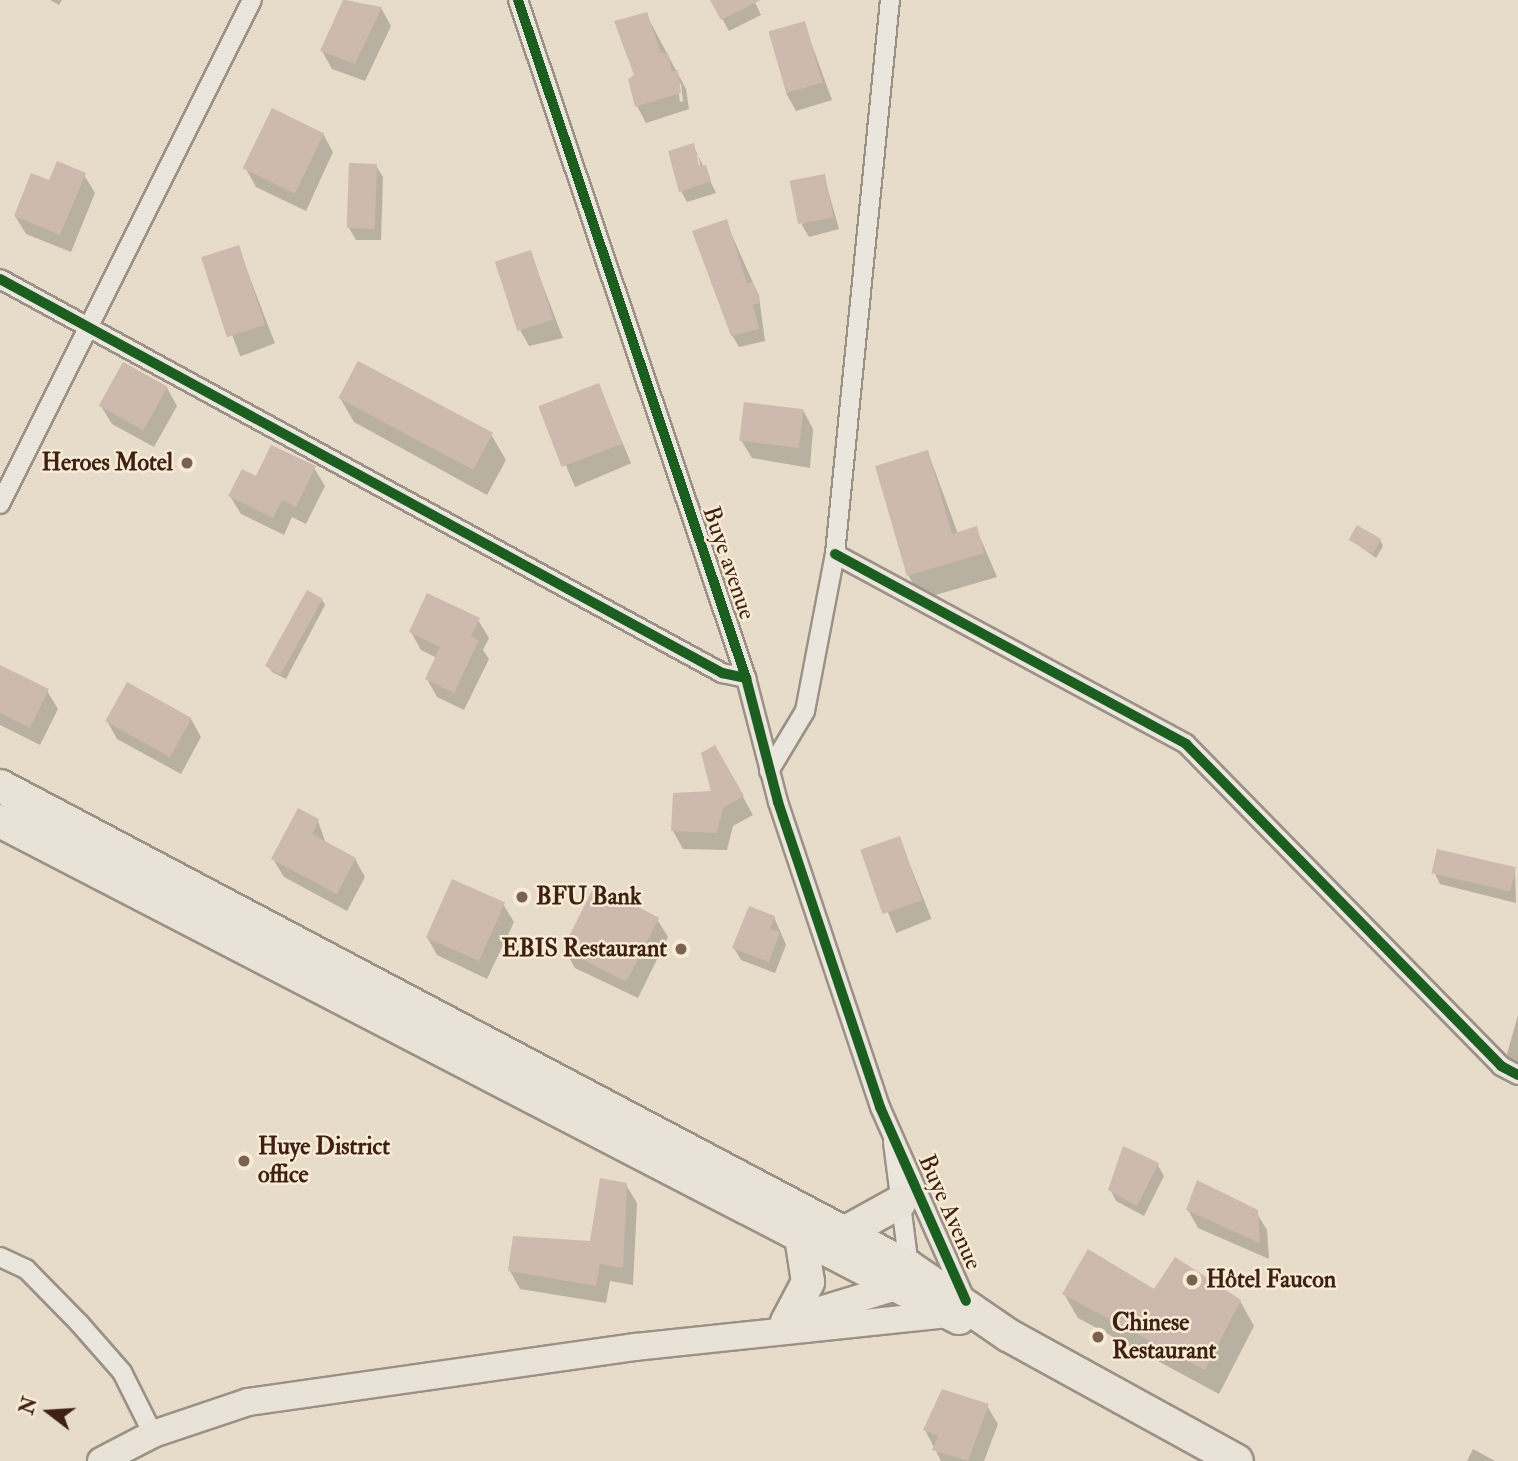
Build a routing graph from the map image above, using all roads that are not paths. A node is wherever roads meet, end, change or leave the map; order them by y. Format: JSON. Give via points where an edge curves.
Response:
{"nodes":[{"id":1,"x":252,"y":0,"type":"edge"},
{"id":2,"x":518,"y":0,"type":"edge"},
{"id":3,"x":889,"y":1,"type":"edge"},
{"id":4,"x":0,"y":279,"type":"edge"},
{"id":5,"x":92,"y":330,"type":"junction"},
{"id":6,"x":0,"y":503,"type":"edge"},
{"id":7,"x":835,"y":554,"type":"junction"},
{"id":8,"x":746,"y":678,"type":"junction"},
{"id":9,"x":769,"y":771,"type":"junction"},
{"id":10,"x":0,"y":786,"type":"edge"},
{"id":11,"x":0,"y":821,"type":"edge"},
{"id":12,"x":1518,"y":1075,"type":"edge"},
{"id":13,"x":893,"y":1142,"type":"junction"},
{"id":14,"x":699,"y":1169,"type":"junction"},
{"id":15,"x":900,"y":1202,"type":"junction"},
{"id":16,"x":844,"y":1233,"type":"junction"},
{"id":17,"x":801,"y":1237,"type":"junction"},
{"id":18,"x":0,"y":1257,"type":"edge"},
{"id":19,"x":903,"y":1277,"type":"junction"},
{"id":20,"x":961,"y":1309,"type":"junction"},
{"id":21,"x":788,"y":1320,"type":"junction"},
{"id":22,"x":760,"y":1332,"type":"junction"},
{"id":23,"x":153,"y":1434,"type":"junction"},
{"id":24,"x":101,"y":1461,"type":"edge"},
{"id":25,"x":1237,"y":1461,"type":"edge"}],
"edges":[{"from":1,"to":5,"type":"street"},
{"from":2,"to":8,"type":"street","name":"Buye avenue"},
{"from":3,"to":7,"type":"street"},
{"from":4,"to":5,"type":"street"},
{"from":5,"to":6,"type":"street"},
{"from":5,"to":8,"type":"street","via":[[722,673]]},
{"from":7,"to":9,"type":"street","via":[[805,711]]},
{"from":7,"to":12,"type":"street","via":[[1186,744],[1501,1066]]},
{"from":8,"to":9,"type":"street","name":"Buye avenue"},
{"from":9,"to":13,"type":"street","name":"Buye avenue"},
{"from":10,"to":14,"type":"highway"},
{"from":11,"to":14,"type":"highway"},
{"from":13,"to":15,"type":"street","name":"Buye Avenue"},
{"from":13,"to":20,"type":"street","name":"Buye Avenue"},
{"from":14,"to":16,"type":"highway"},
{"from":14,"to":17,"type":"highway"},
{"from":15,"to":16,"type":"highway"},
{"from":15,"to":19,"type":"street","name":"Buye Avenue"},
{"from":16,"to":19,"type":"highway"},
{"from":17,"to":19,"type":"highway"},
{"from":17,"to":21,"type":"highway","via":[[808,1282]]},
{"from":18,"to":23,"type":"street","via":[[26,1269],[122,1372]]},
{"from":19,"to":20,"type":"highway"},
{"from":19,"to":21,"type":"main road"},
{"from":20,"to":22,"type":"main road"},
{"from":20,"to":25,"type":"highway"},
{"from":21,"to":22,"type":"main road"},
{"from":22,"to":23,"type":"main road","via":[[272,1398]]},
{"from":23,"to":24,"type":"main road"}]}
